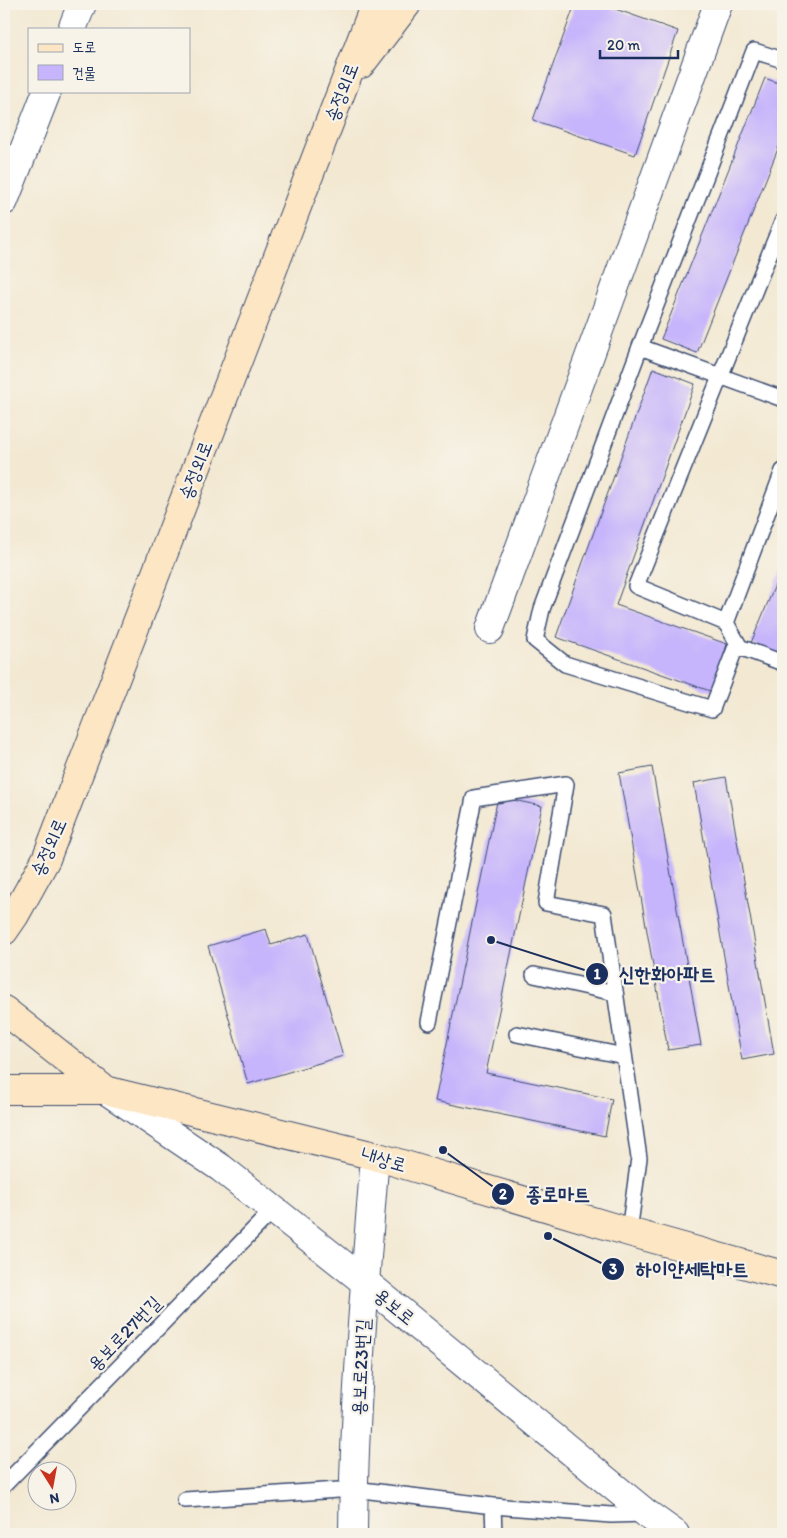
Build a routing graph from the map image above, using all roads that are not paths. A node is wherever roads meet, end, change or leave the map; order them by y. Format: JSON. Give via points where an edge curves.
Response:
{"nodes":[{"id":1,"x":82,"y":4,"type":"edge"},
{"id":2,"x":375,"y":4,"type":"edge"},
{"id":3,"x":406,"y":4,"type":"edge"},
{"id":4,"x":718,"y":4,"type":"edge"},
{"id":5,"x":72,"y":28,"type":"edge"},
{"id":6,"x":783,"y":60,"type":"edge"},
{"id":7,"x":47,"y":92,"type":"edge"},
{"id":8,"x":341,"y":92,"type":"junction"},
{"id":9,"x":6,"y":189,"type":"edge"},
{"id":10,"x":783,"y":220,"type":"edge"},
{"id":11,"x":640,"y":348,"type":"junction"},
{"id":12,"x":721,"y":378,"type":"junction"},
{"id":13,"x":783,"y":399,"type":"edge"},
{"id":14,"x":783,"y":471,"type":"edge"},
{"id":15,"x":726,"y":623,"type":"junction"},
{"id":16,"x":490,"y":628,"type":"dead end"},
{"id":17,"x":741,"y":649,"type":"junction"},
{"id":18,"x":783,"y":663,"type":"edge"},
{"id":19,"x":4,"y":931,"type":"edge"},
{"id":20,"x":534,"y":975,"type":"dead end"},
{"id":21,"x":615,"y":993,"type":"junction"},
{"id":22,"x":4,"y":1010,"type":"edge"},
{"id":23,"x":429,"y":1022,"type":"dead end"},
{"id":24,"x":518,"y":1034,"type":"dead end"},
{"id":25,"x":624,"y":1056,"type":"junction"},
{"id":26,"x":4,"y":1090,"type":"edge"},
{"id":27,"x":105,"y":1090,"type":"junction"},
{"id":28,"x":375,"y":1156,"type":"junction"},
{"id":29,"x":273,"y":1210,"type":"junction"},
{"id":30,"x":629,"y":1232,"type":"junction"},
{"id":31,"x":783,"y":1276,"type":"edge"},
{"id":32,"x":365,"y":1282,"type":"junction"},
{"id":33,"x":4,"y":1485,"type":"edge"},
{"id":34,"x":354,"y":1489,"type":"junction"},
{"id":35,"x":185,"y":1500,"type":"dead end"},
{"id":36,"x":493,"y":1506,"type":"junction"},
{"id":37,"x":648,"y":1514,"type":"junction"},
{"id":38,"x":353,"y":1534,"type":"edge"},
{"id":39,"x":494,"y":1534,"type":"edge"},
{"id":40,"x":675,"y":1534,"type":"edge"}],
"edges":[{"from":1,"to":5,"type":"street"},
{"from":2,"to":8,"type":"street","name":"송정외로"},
{"from":3,"to":8,"type":"street"},
{"from":4,"to":16,"type":"street"},
{"from":6,"to":11,"type":"lane","via":[[754,51]]},
{"from":7,"to":9,"type":"street"},
{"from":8,"to":19,"type":"street","name":"송정외로","via":[[46,859]]},
{"from":10,"to":12,"type":"lane"},
{"from":11,"to":12,"type":"lane"},
{"from":11,"to":17,"type":"lane","via":[[542,609],[535,640],[565,664],[712,709],[735,649]]},
{"from":12,"to":13,"type":"lane"},
{"from":12,"to":15,"type":"lane","via":[[636,586]]},
{"from":14,"to":15,"type":"lane"},
{"from":15,"to":17,"type":"lane"},
{"from":17,"to":18,"type":"lane"},
{"from":20,"to":21,"type":"lane"},
{"from":21,"to":23,"type":"lane","via":[[604,914],[546,903],[566,784],[474,798]]},
{"from":21,"to":25,"type":"lane"},
{"from":22,"to":27,"type":"street","name":"내상로"},
{"from":24,"to":25,"type":"lane"},
{"from":25,"to":30,"type":"lane","via":[[640,1158]]},
{"from":26,"to":27,"type":"street"},
{"from":27,"to":28,"type":"street","name":"내상로"},
{"from":27,"to":29,"type":"street","name":"용보로","via":[[221,1168]]},
{"from":28,"to":30,"type":"street","name":"내상로"},
{"from":28,"to":32,"type":"street","name":"용보로23번길"},
{"from":29,"to":32,"type":"street","name":"용보로"},
{"from":29,"to":33,"type":"lane","name":"용보로27번길"},
{"from":30,"to":31,"type":"street","name":"내상로"},
{"from":32,"to":34,"type":"street","name":"용보로23번길"},
{"from":32,"to":37,"type":"street","name":"용보로"},
{"from":34,"to":35,"type":"lane"},
{"from":34,"to":36,"type":"lane"},
{"from":34,"to":38,"type":"street","name":"용보로23번길"},
{"from":36,"to":37,"type":"lane","via":[[611,1516]]},
{"from":36,"to":39,"type":"lane"},
{"from":37,"to":40,"type":"street","name":"용보로"}]}
